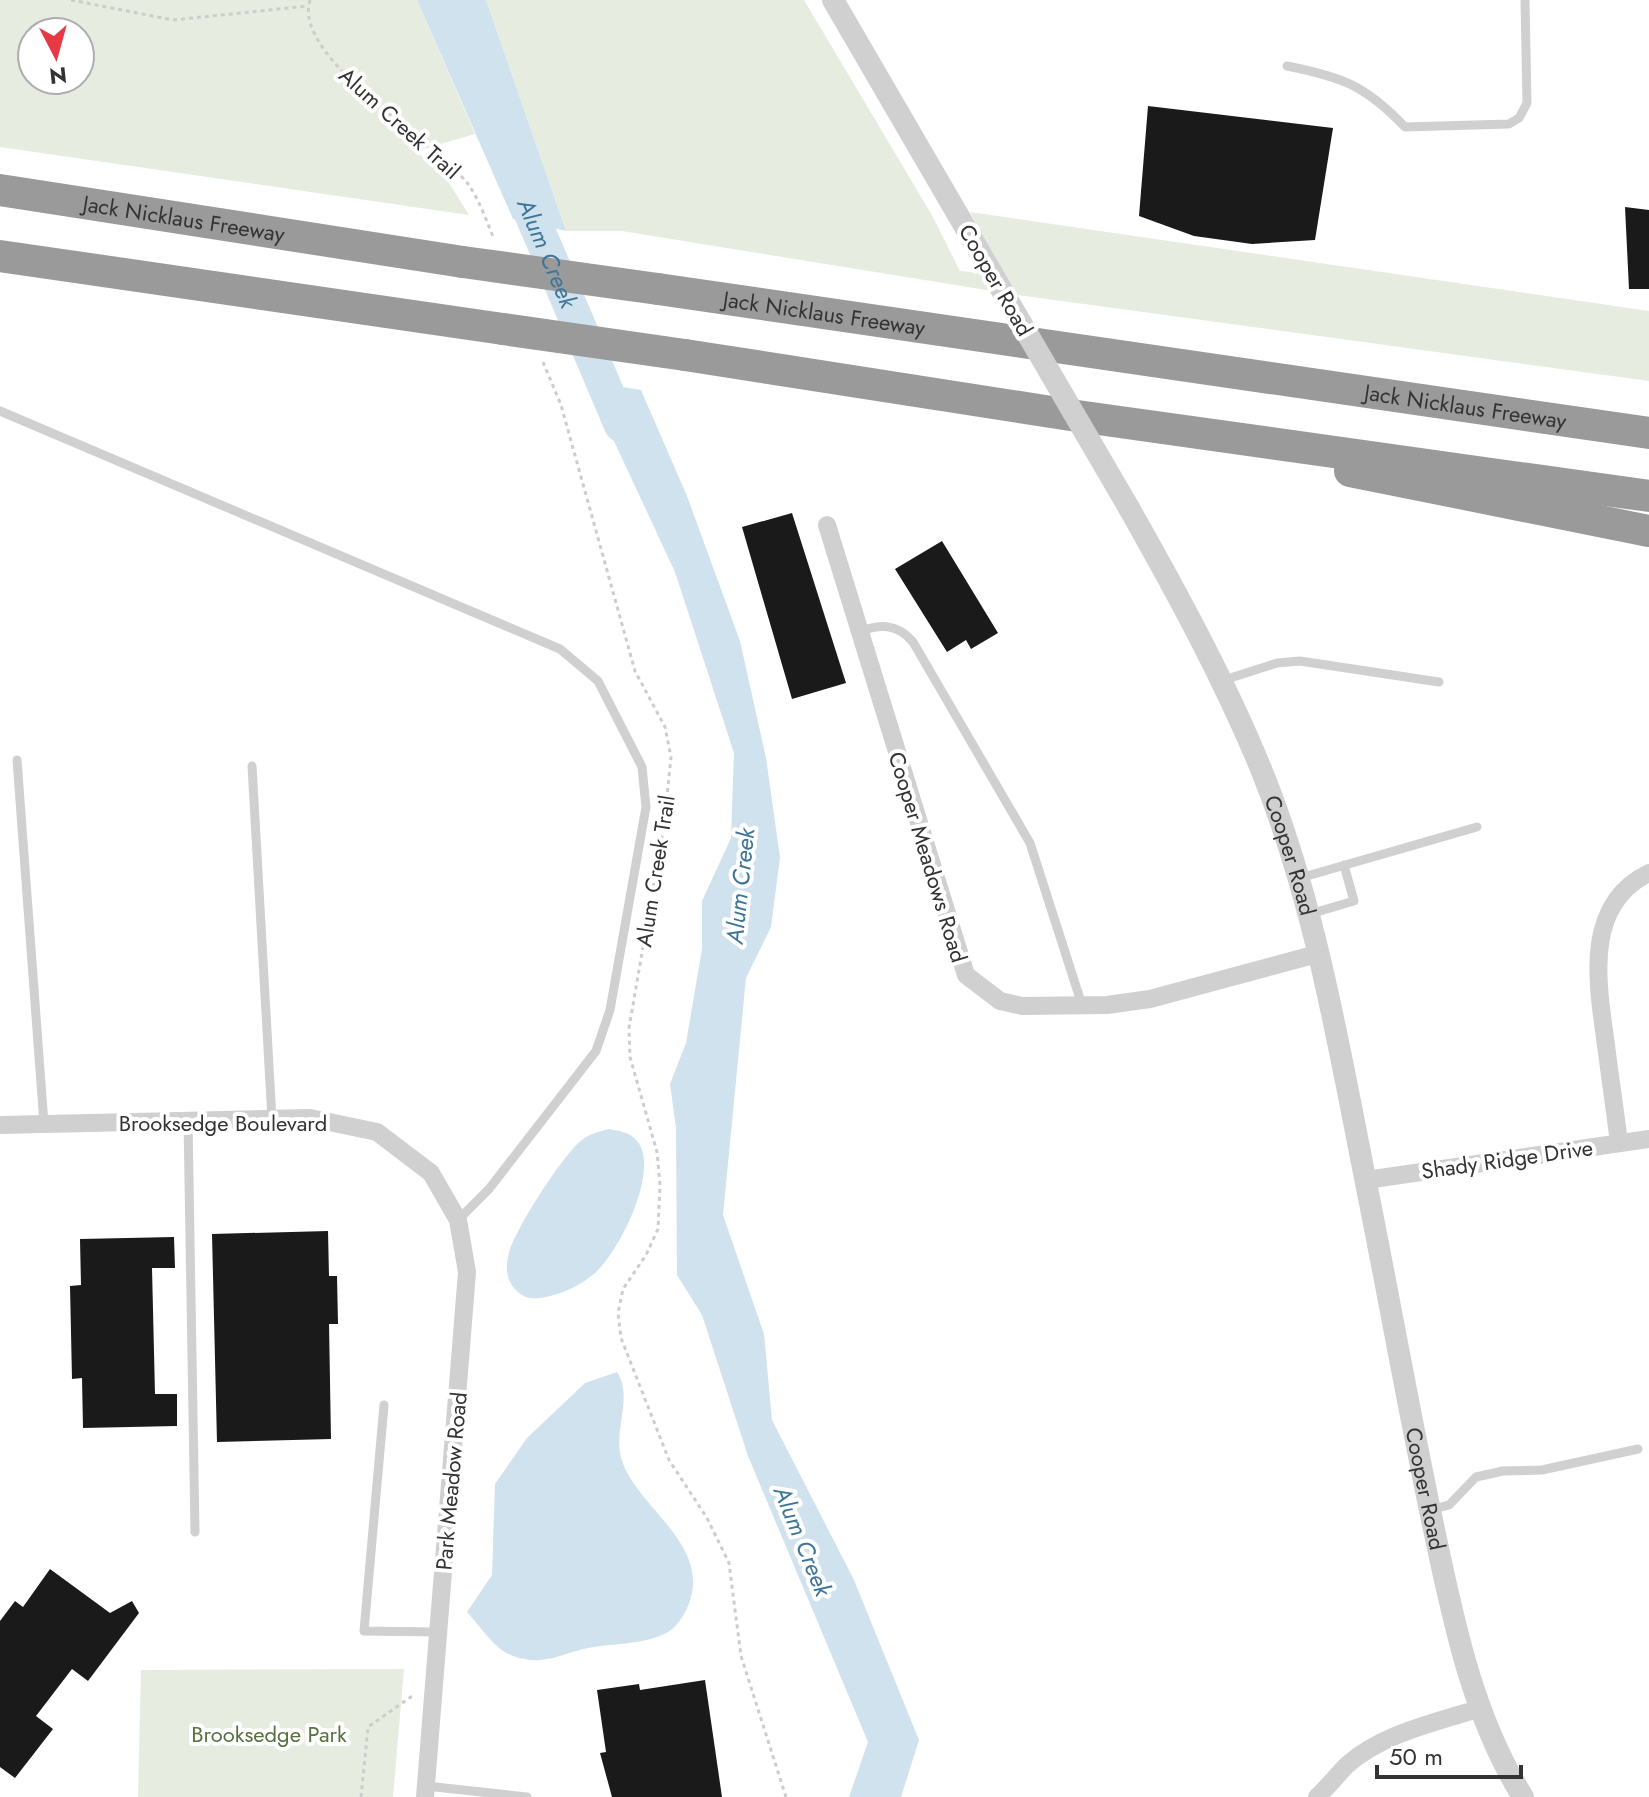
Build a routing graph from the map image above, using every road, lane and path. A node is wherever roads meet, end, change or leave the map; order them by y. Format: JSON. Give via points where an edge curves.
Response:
{"nodes":[{"id":1,"x":71,"y":0,"type":"edge"},
{"id":2,"x":310,"y":0,"type":"edge"},
{"id":3,"x":833,"y":0,"type":"edge"},
{"id":4,"x":1525,"y":0,"type":"edge"},
{"id":5,"x":308,"y":6,"type":"junction"},
{"id":6,"x":1287,"y":66,"type":"dead end"},
{"id":7,"x":0,"y":190,"type":"edge"},
{"id":8,"x":497,"y":248,"type":"dead end"},
{"id":9,"x":0,"y":256,"type":"edge"},
{"id":10,"x":543,"y":362,"type":"dead end"},
{"id":11,"x":0,"y":411,"type":"edge"},
{"id":12,"x":1176,"y":429,"type":"junction"},
{"id":13,"x":1649,"y":430,"type":"edge"},
{"id":14,"x":1649,"y":496,"type":"edge"},
{"id":15,"x":827,"y":525,"type":"dead end"},
{"id":16,"x":1649,"y":531,"type":"edge"},
{"id":17,"x":857,"y":632,"type":"junction"},
{"id":18,"x":1221,"y":681,"type":"junction"},
{"id":19,"x":1439,"y":682,"type":"dead end"},
{"id":20,"x":17,"y":760,"type":"dead end"},
{"id":21,"x":252,"y":766,"type":"dead end"},
{"id":22,"x":1477,"y":827,"type":"dead end"},
{"id":23,"x":1344,"y":865,"type":"junction"},
{"id":24,"x":1649,"y":873,"type":"edge"},
{"id":25,"x":1297,"y":879,"type":"junction"},
{"id":26,"x":1307,"y":914,"type":"junction"},
{"id":27,"x":1317,"y":954,"type":"junction"},
{"id":28,"x":1082,"y":1005,"type":"junction"},
{"id":29,"x":272,"y":1119,"type":"junction"},
{"id":30,"x":188,"y":1121,"type":"junction"},
{"id":31,"x":44,"y":1124,"type":"junction"},
{"id":32,"x":0,"y":1125,"type":"edge"},
{"id":33,"x":1649,"y":1139,"type":"edge"},
{"id":34,"x":1619,"y":1143,"type":"junction"},
{"id":35,"x":431,"y":1173,"type":"joint"},
{"id":36,"x":1366,"y":1180,"type":"junction"},
{"id":37,"x":458,"y":1220,"type":"junction"},
{"id":38,"x":384,"y":1405,"type":"dead end"},
{"id":39,"x":1638,"y":1449,"type":"dead end"},
{"id":40,"x":1430,"y":1510,"type":"junction"},
{"id":41,"x":195,"y":1532,"type":"dead end"},
{"id":42,"x":438,"y":1632,"type":"junction"},
{"id":43,"x":417,"y":1682,"type":"dead end"},
{"id":44,"x":1481,"y":1708,"type":"junction"},
{"id":45,"x":425,"y":1792,"type":"edge"},
{"id":46,"x":361,"y":1797,"type":"edge"},
{"id":47,"x":527,"y":1797,"type":"edge"},
{"id":48,"x":786,"y":1797,"type":"edge"},
{"id":49,"x":1317,"y":1797,"type":"edge"},
{"id":50,"x":1523,"y":1797,"type":"edge"}],
"edges":[{"from":1,"to":5,"type":"path","via":[[173,20]]},
{"from":2,"to":5,"type":"path"},
{"from":3,"to":18,"type":"street","name":"Cooper Road","bridge":true,"via":[[1185,606]]},
{"from":4,"to":6,"type":"lane","via":[[1527,103],[1509,124],[1405,127],[1342,77]]},
{"from":5,"to":8,"type":"path","name":"Alum Creek Trail","via":[[311,26],[334,64],[468,184]]},
{"from":7,"to":13,"type":"highway","name":"Jack Nicklaus Freeway","bridge":true,"via":[[463,262]]},
{"from":9,"to":12,"type":"highway","bridge":true},
{"from":10,"to":48,"type":"path","name":"Alum Creek Trail","via":[[561,405],[635,671],[665,727],[671,757],[629,1028],[630,1057],[657,1152],[658,1229],[623,1289],[618,1313],[621,1338],[669,1460],[729,1563],[741,1656]]},
{"from":11,"to":37,"type":"lane","via":[[549,644],[598,681],[642,767],[646,807],[610,1010],[596,1051],[489,1189]]},
{"from":12,"to":14,"type":"highway"},
{"from":12,"to":16,"type":"highway","via":[[1383,479]]},
{"from":15,"to":17,"type":"street","name":"Cooper Meadows Road"},
{"from":17,"to":28,"type":"lane","via":[[889,626],[913,642],[1030,843]]},
{"from":17,"to":28,"type":"street","name":"Cooper Meadows Road","via":[[966,975],[1000,1001]]},
{"from":18,"to":19,"type":"lane","via":[[1300,661]]},
{"from":18,"to":25,"type":"street","name":"Cooper Road","via":[[1262,771]]},
{"from":20,"to":31,"type":"lane"},
{"from":21,"to":29,"type":"lane"},
{"from":22,"to":23,"type":"lane"},
{"from":23,"to":25,"type":"lane"},
{"from":23,"to":26,"type":"lane","via":[[1354,901]]},
{"from":24,"to":34,"type":"street","via":[[1613,906],[1600,937],[1596,968]]},
{"from":25,"to":26,"type":"street","name":"Cooper Road"},
{"from":26,"to":27,"type":"street","name":"Cooper Road"},
{"from":27,"to":28,"type":"street","name":"Cooper Meadows Road","via":[[1150,999]]},
{"from":27,"to":36,"type":"street","name":"Cooper Road"},
{"from":29,"to":30,"type":"street","name":"Brooksedge Boulevard"},
{"from":29,"to":35,"type":"street","name":"Brooksedge Boulevard","via":[[310,1118],[377,1132]]},
{"from":30,"to":31,"type":"street","name":"Brooksedge Boulevard"},
{"from":30,"to":41,"type":"lane"},
{"from":31,"to":32,"type":"street","name":"Brooksedge Boulevard"},
{"from":33,"to":34,"type":"street","name":"Shady Ridge Drive"},
{"from":34,"to":36,"type":"street","name":"Shady Ridge Drive"},
{"from":35,"to":37,"type":"street","name":"Park Meadow Road"},
{"from":36,"to":40,"type":"street","name":"Cooper Road"},
{"from":37,"to":42,"type":"street","name":"Park Meadow Road","via":[[467,1272]]},
{"from":38,"to":42,"type":"lane","via":[[364,1631]]},
{"from":39,"to":40,"type":"lane","via":[[1542,1470],[1476,1477],[1449,1505]]},
{"from":40,"to":44,"type":"street","name":"Cooper Road","via":[[1448,1600]]},
{"from":42,"to":45,"type":"street","name":"Park Meadow Road"},
{"from":43,"to":46,"type":"path","via":[[415,1694],[368,1727]]},
{"from":44,"to":49,"type":"street","via":[[1374,1747],[1347,1765]]},
{"from":44,"to":50,"type":"street","name":"Cooper Road"},
{"from":45,"to":47,"type":"lane"}]}
